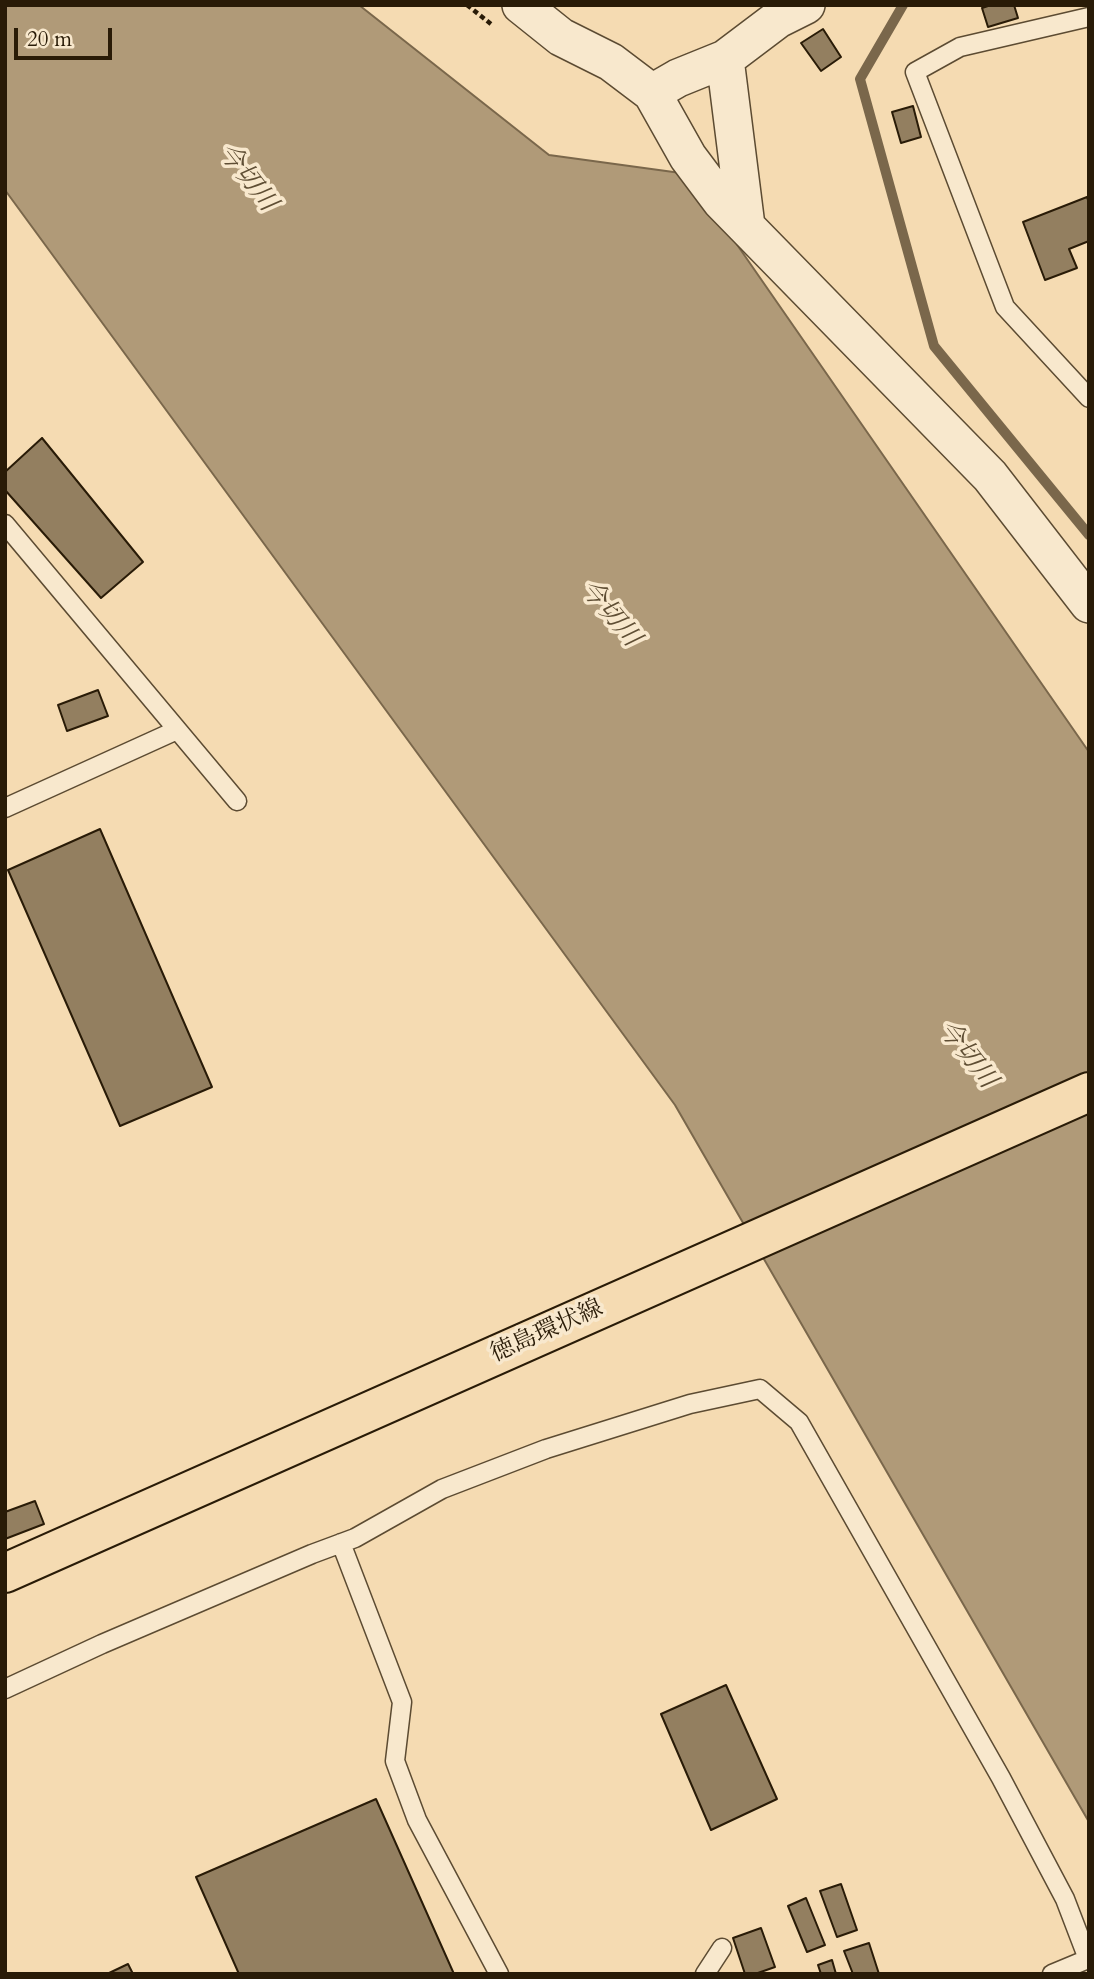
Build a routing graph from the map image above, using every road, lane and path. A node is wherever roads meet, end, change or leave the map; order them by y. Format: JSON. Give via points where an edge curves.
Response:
{"nodes":[{"id":1,"x":521,"y":5,"type":"edge"},
{"id":2,"x":806,"y":5,"type":"edge"},
{"id":3,"x":1089,"y":17,"type":"edge"},
{"id":4,"x":725,"y":59,"type":"junction"},
{"id":5,"x":652,"y":93,"type":"junction"},
{"id":6,"x":746,"y":226,"type":"junction"},
{"id":7,"x":1089,"y":398,"type":"edge"},
{"id":8,"x":5,"y":524,"type":"edge"},
{"id":9,"x":1085,"y":589,"type":"edge"},
{"id":10,"x":177,"y":730,"type":"junction"},
{"id":11,"x":237,"y":801,"type":"dead end"},
{"id":12,"x":5,"y":808,"type":"edge"},
{"id":13,"x":1089,"y":1092,"type":"edge"},
{"id":14,"x":341,"y":1544,"type":"junction"},
{"id":15,"x":5,"y":1573,"type":"edge"},
{"id":16,"x":5,"y":1689,"type":"edge"},
{"id":17,"x":722,"y":1948,"type":"dead end"},
{"id":18,"x":499,"y":1974,"type":"edge"},
{"id":19,"x":705,"y":1974,"type":"edge"},
{"id":20,"x":1052,"y":1974,"type":"edge"}],
"edges":[{"from":1,"to":5,"type":"street","via":[[561,37],[611,62]]},
{"from":2,"to":4,"type":"street","via":[[778,19]]},
{"from":3,"to":7,"type":"lane","via":[[960,47],[915,72],[1005,307]]},
{"from":4,"to":5,"type":"street"},
{"from":4,"to":6,"type":"street"},
{"from":5,"to":6,"type":"street","via":[[688,157]]},
{"from":6,"to":9,"type":"street","via":[[990,476]]},
{"from":8,"to":10,"type":"lane"},
{"from":10,"to":11,"type":"lane"},
{"from":10,"to":12,"type":"lane"},
{"from":13,"to":15,"type":"main road","name":"徳島環状線"},
{"from":14,"to":16,"type":"lane"},
{"from":14,"to":18,"type":"lane","via":[[402,1702],[395,1761],[417,1820]]},
{"from":14,"to":20,"type":"lane","via":[[442,1489],[546,1449],[690,1404],[760,1389],[799,1422],[1065,1899],[1088,1959]]},
{"from":17,"to":19,"type":"lane"}]}
